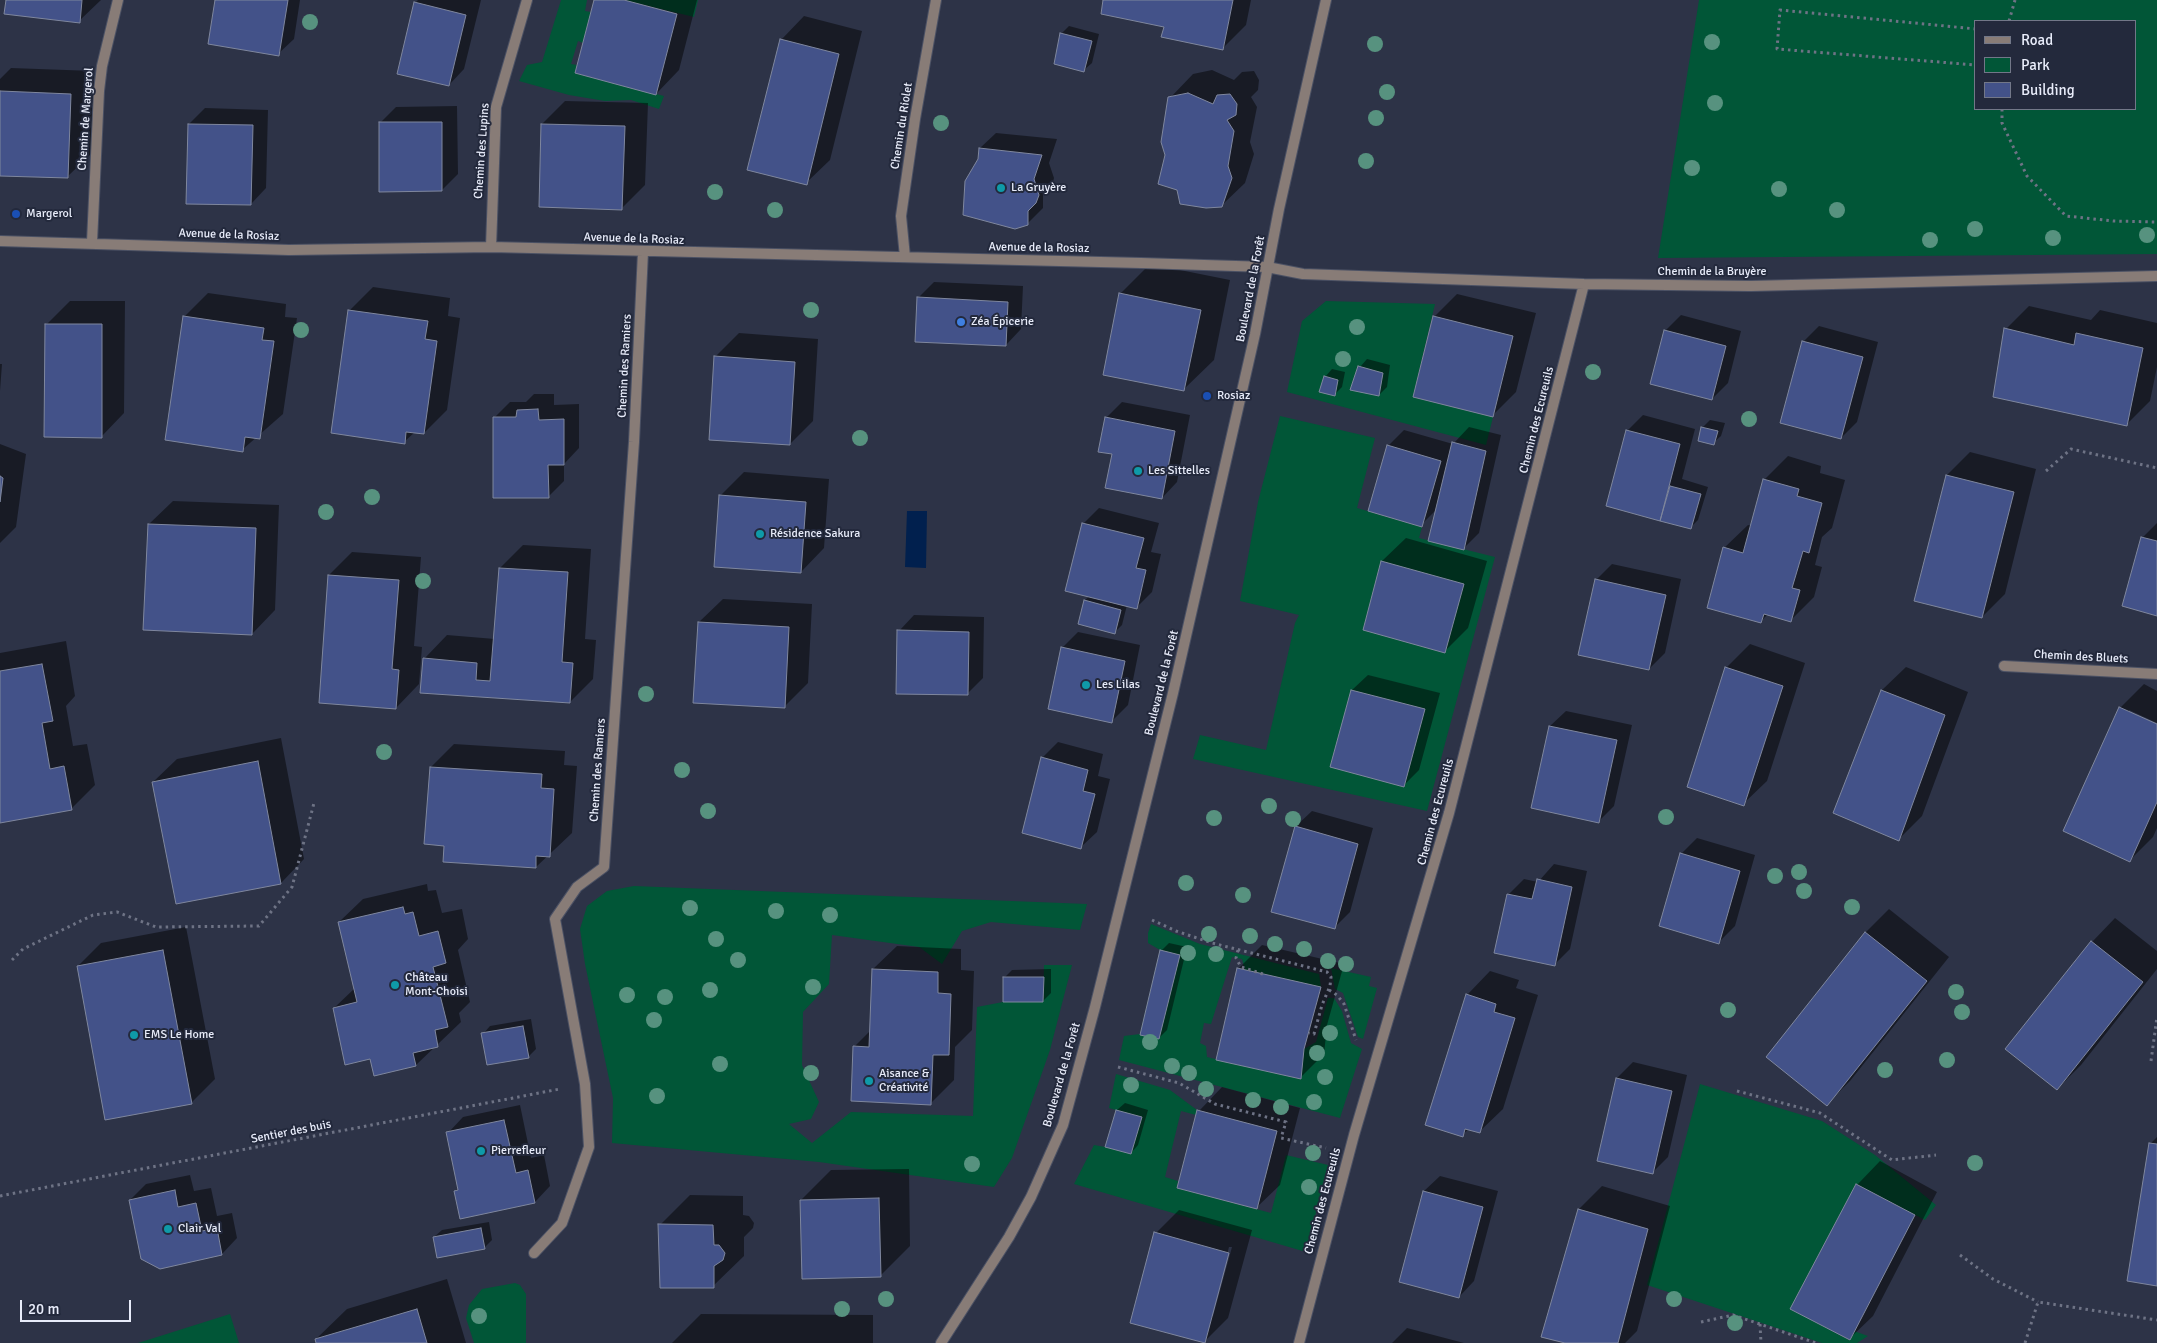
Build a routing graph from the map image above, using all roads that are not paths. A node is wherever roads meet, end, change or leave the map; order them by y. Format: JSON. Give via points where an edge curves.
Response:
{"nodes":[{"id":1,"x":118,"y":0,"type":"edge"},
{"id":2,"x":527,"y":0,"type":"edge"},
{"id":3,"x":936,"y":0,"type":"edge"},
{"id":4,"x":1326,"y":0,"type":"edge"},
{"id":5,"x":0,"y":241,"type":"edge"},
{"id":6,"x":92,"y":242,"type":"junction"},
{"id":7,"x":491,"y":247,"type":"junction"},
{"id":8,"x":643,"y":252,"type":"junction"},
{"id":9,"x":905,"y":257,"type":"junction"},
{"id":10,"x":1268,"y":267,"type":"junction"},
{"id":11,"x":2157,"y":276,"type":"edge"},
{"id":12,"x":1584,"y":284,"type":"junction"},
{"id":13,"x":2004,"y":666,"type":"dead end"},
{"id":14,"x":2157,"y":674,"type":"edge"},
{"id":15,"x":534,"y":1253,"type":"dead end"},
{"id":16,"x":941,"y":1343,"type":"edge"},
{"id":17,"x":1299,"y":1343,"type":"edge"}],
"edges":[{"from":1,"to":6,"type":"street","name":"Chemin de Margerol","via":[[99,91]]},
{"from":2,"to":7,"type":"street","name":"Chemin des Lupins","via":[[496,107]]},
{"from":3,"to":9,"type":"street","name":"Chemin du Riolet","via":[[901,216]]},
{"from":4,"to":10,"type":"street","name":"Boulevard de la Forêt"},
{"from":5,"to":6,"type":"street","name":"Avenue de la Rosiaz"},
{"from":6,"to":7,"type":"street","name":"Avenue de la Rosiaz","via":[[289,250]]},
{"from":7,"to":8,"type":"street","name":"Avenue de la Rosiaz"},
{"from":8,"to":9,"type":"street","name":"Avenue de la Rosiaz"},
{"from":8,"to":15,"type":"street","name":"Chemin des Ramiers","via":[[634,442],[604,867],[577,887],[555,919],[585,1084],[589,1147],[562,1223]]},
{"from":9,"to":10,"type":"street","name":"Avenue de la Rosiaz"},
{"from":10,"to":12,"type":"street","name":"Chemin de la Bruyère","via":[[1303,274]]},
{"from":10,"to":16,"type":"street","name":"Boulevard de la Forêt","via":[[1172,693],[1063,1125],[1009,1237]]},
{"from":11,"to":12,"type":"street","name":"Chemin de la Bruyère","via":[[1761,286]]},
{"from":12,"to":17,"type":"street","name":"Chemin des Ecureuils","via":[[1448,818],[1349,1154]]},
{"from":13,"to":14,"type":"street","name":"Chemin des Bluets"}]}
